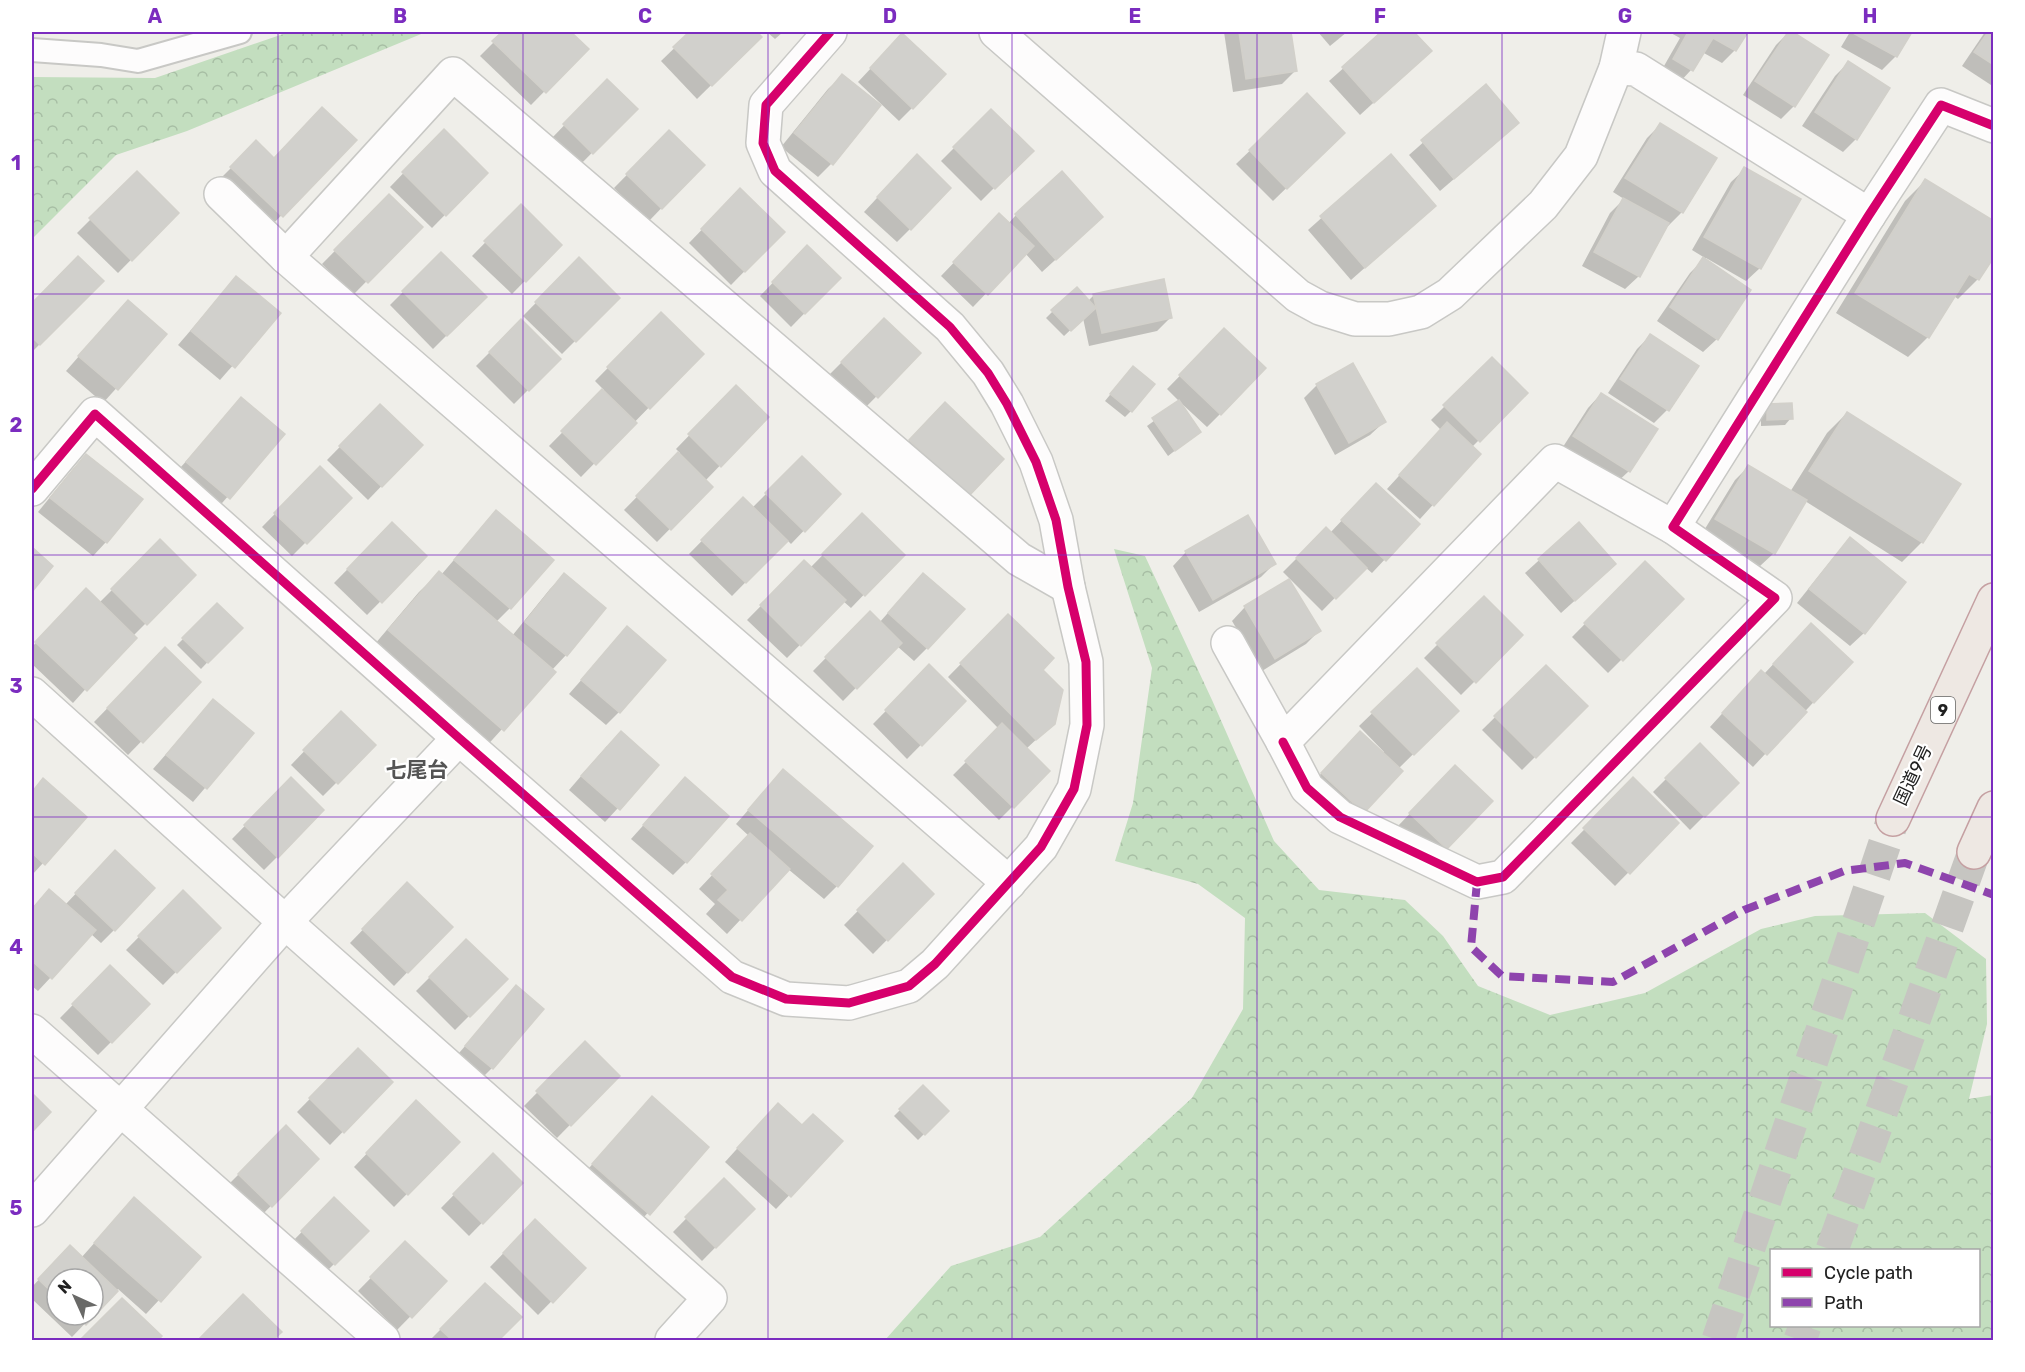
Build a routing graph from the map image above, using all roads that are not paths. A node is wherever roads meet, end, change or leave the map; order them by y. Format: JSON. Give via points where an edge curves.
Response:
{"nodes":[{"id":1,"x":240,"y":32,"type":"edge"},
{"id":2,"x":830,"y":32,"type":"edge"},
{"id":3,"x":996,"y":32,"type":"edge"},
{"id":4,"x":1624,"y":32,"type":"edge"},
{"id":5,"x":32,"y":50,"type":"edge"},
{"id":6,"x":1616,"y":68,"type":"junction"},
{"id":7,"x":1994,"y":126,"type":"edge"},
{"id":8,"x":221,"y":194,"type":"dead end"},
{"id":9,"x":1869,"y":214,"type":"junction"},
{"id":10,"x":286,"y":257,"type":"junction"},
{"id":11,"x":32,"y":489,"type":"edge"},
{"id":12,"x":1673,"y":527,"type":"junction"},
{"id":13,"x":1068,"y":587,"type":"junction"},
{"id":14,"x":1994,"y":600,"type":"edge"},
{"id":15,"x":1228,"y":643,"type":"dead end"},
{"id":16,"x":32,"y":694,"type":"edge"},
{"id":17,"x":459,"y":738,"type":"junction"},
{"id":18,"x":1283,"y":742,"type":"junction"},
{"id":19,"x":1994,"y":808,"type":"edge"},
{"id":20,"x":1893,"y":819,"type":"tunnel mouth"},
{"id":21,"x":1974,"y":852,"type":"tunnel mouth"},
{"id":22,"x":1009,"y":883,"type":"junction"},
{"id":23,"x":285,"y":922,"type":"junction"},
{"id":24,"x":32,"y":1030,"type":"edge"},
{"id":25,"x":120,"y":1109,"type":"junction"},
{"id":26,"x":32,"y":1209,"type":"edge"},
{"id":27,"x":383,"y":1341,"type":"edge"},
{"id":28,"x":672,"y":1341,"type":"edge"}],
"edges":[{"from":1,"to":5,"type":"lane","via":[[138,61]]},
{"from":2,"to":13,"type":"street","via":[[766,105],[763,143],[775,171],[950,327],[988,373],[1036,462],[1056,520]]},
{"from":3,"to":6,"type":"street","via":[[1298,296],[1355,320],[1389,319],[1421,312],[1450,294],[1543,205],[1581,156]]},
{"from":4,"to":6,"type":"street"},
{"from":6,"to":9,"type":"street","via":[[1636,69]]},
{"from":7,"to":9,"type":"street","via":[[1941,105]]},
{"from":8,"to":10,"type":"street"},
{"from":9,"to":12,"type":"street"},
{"from":10,"to":13,"type":"street","via":[[453,74],[1020,559]]},
{"from":10,"to":22,"type":"street"},
{"from":11,"to":17,"type":"street","via":[[95,414]]},
{"from":12,"to":18,"type":"street","via":[[1555,461]]},
{"from":12,"to":18,"type":"street","via":[[1775,598],[1503,877],[1477,882],[1340,817],[1307,788]]},
{"from":13,"to":22,"type":"street","via":[[1086,662],[1088,725],[1074,789],[1041,847]]},
{"from":14,"to":20,"type":"highway","name":"国道9号","number":"9"},
{"from":15,"to":18,"type":"street"},
{"from":16,"to":23,"type":"street"},
{"from":17,"to":22,"type":"street","via":[[732,977],[786,999],[849,1004],[909,986],[935,964]]},
{"from":17,"to":23,"type":"street"},
{"from":19,"to":21,"type":"highway"},
{"from":23,"to":25,"type":"street"},
{"from":23,"to":28,"type":"street","via":[[710,1298]]},
{"from":24,"to":25,"type":"street"},
{"from":25,"to":26,"type":"street"},
{"from":25,"to":27,"type":"street"}]}
